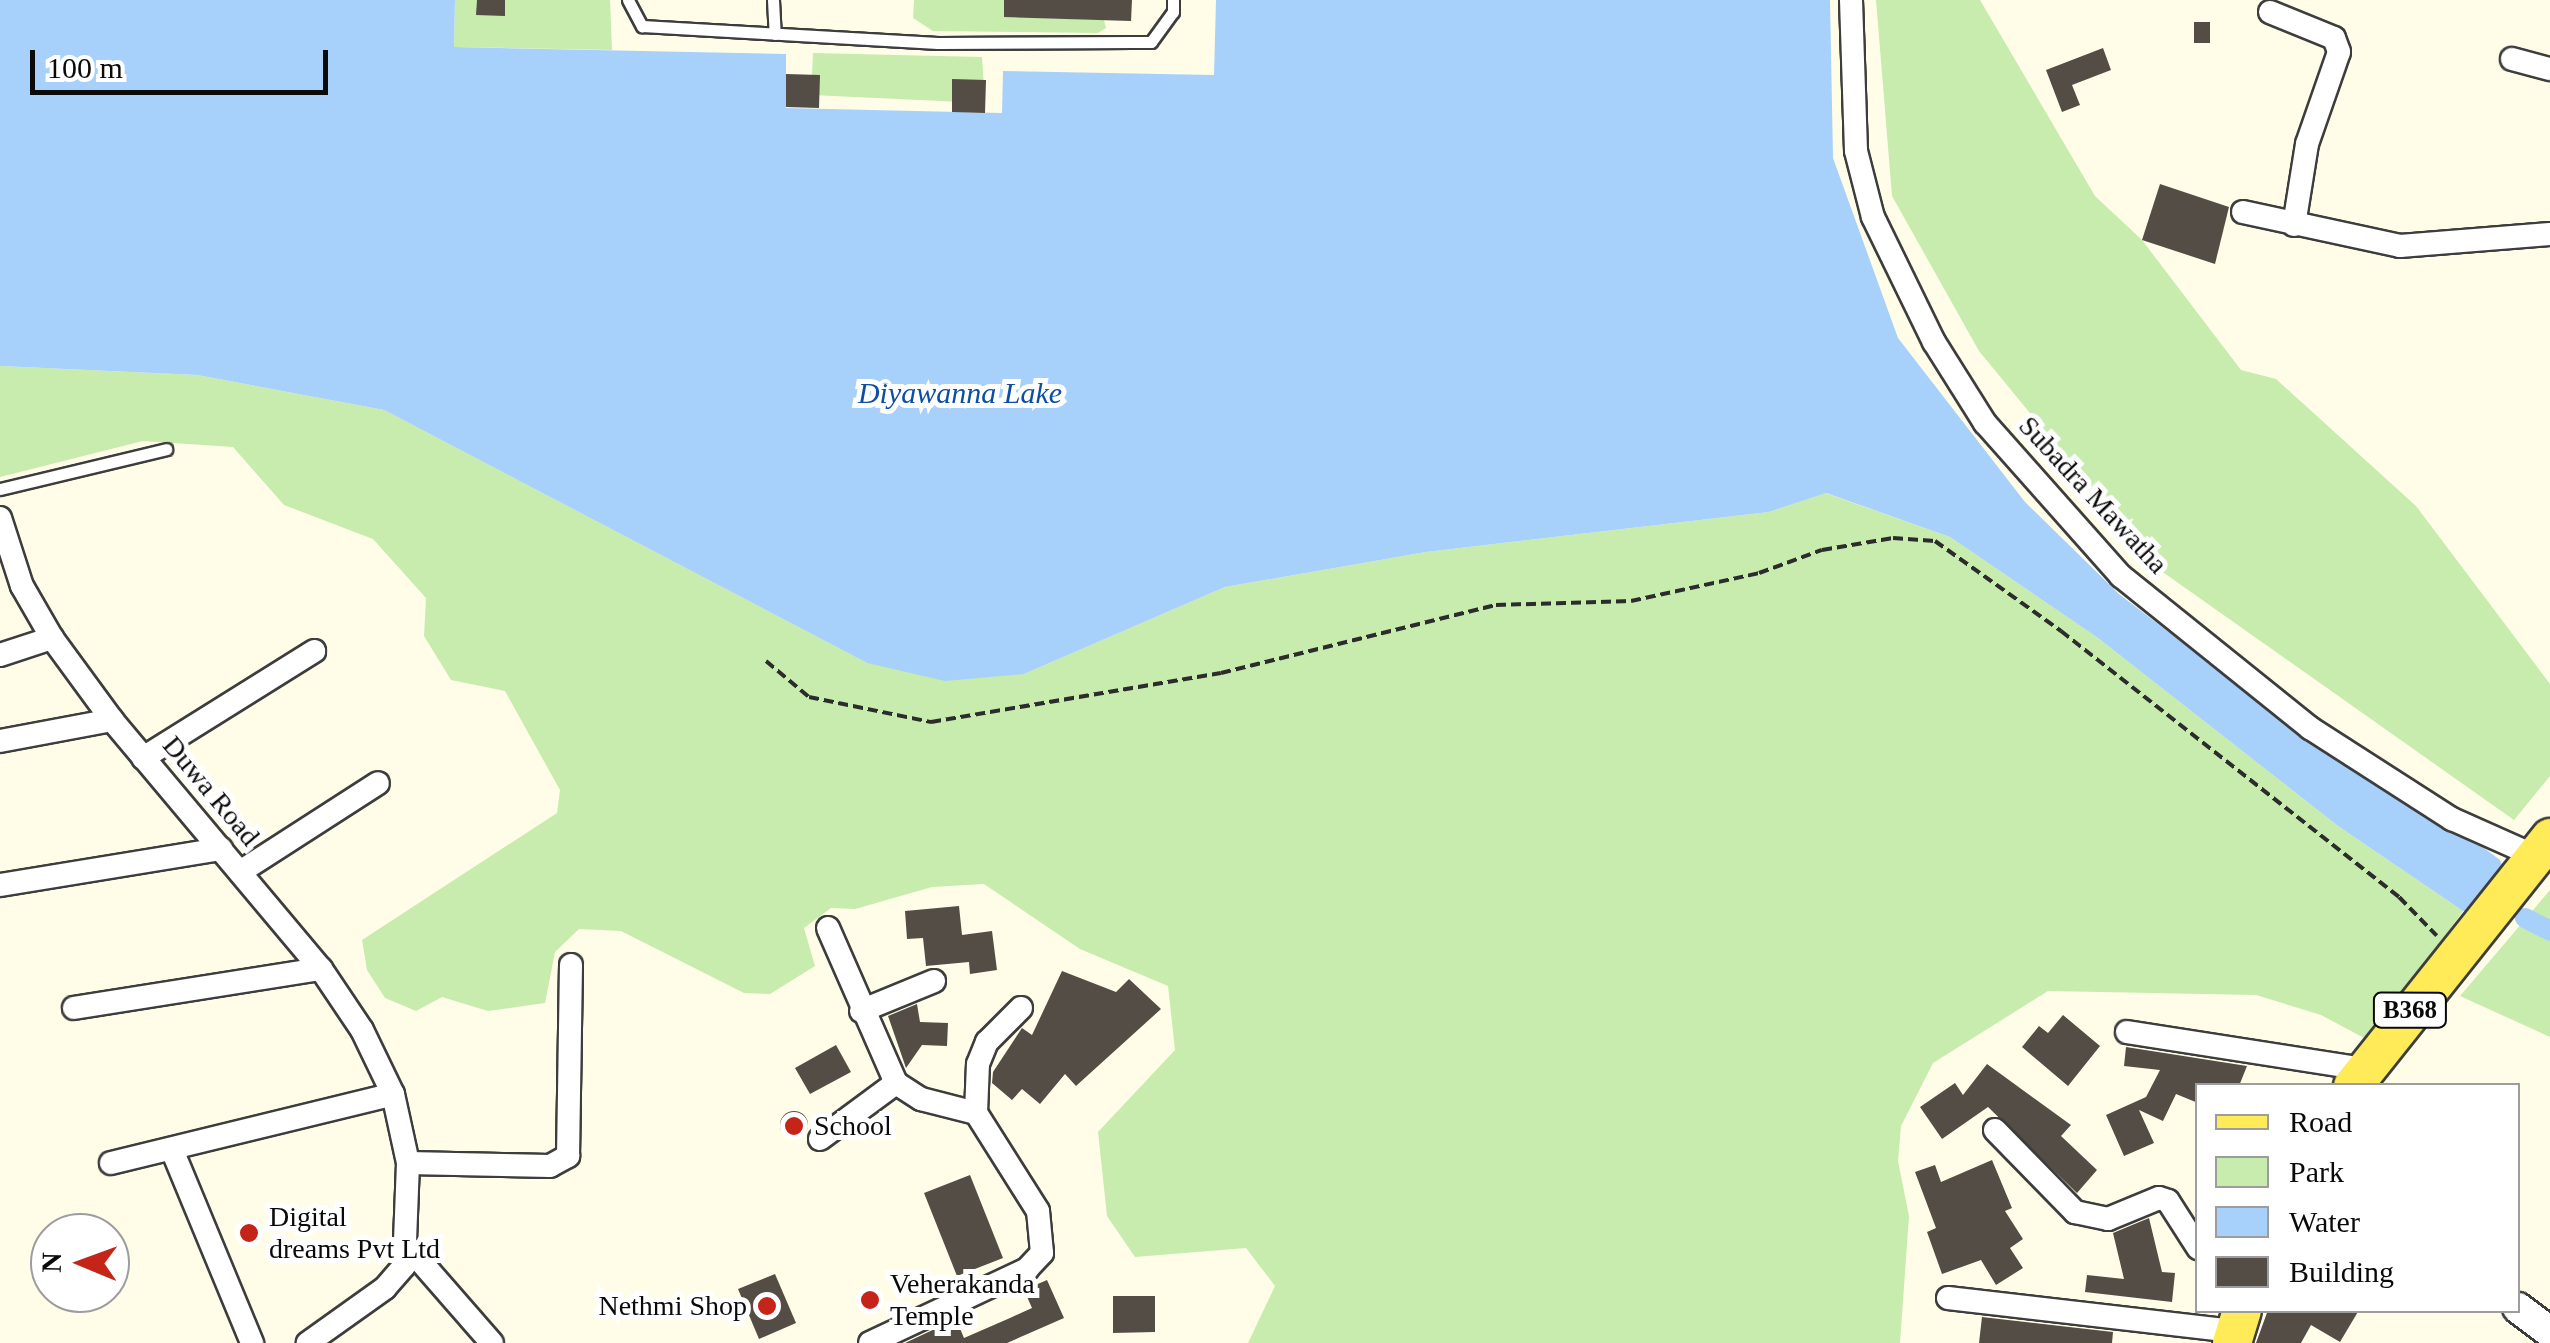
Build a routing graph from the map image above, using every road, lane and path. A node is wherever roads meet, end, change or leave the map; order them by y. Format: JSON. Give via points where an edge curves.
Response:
{"nodes":[{"id":1,"x":628,"y":0,"type":"edge"},
{"id":2,"x":774,"y":0,"type":"edge"},
{"id":3,"x":1172,"y":0,"type":"edge"},
{"id":4,"x":1851,"y":0,"type":"edge"},
{"id":5,"x":2270,"y":12,"type":"dead end"},
{"id":6,"x":775,"y":34,"type":"junction"},
{"id":7,"x":2512,"y":59,"type":"dead end"},
{"id":8,"x":2550,"y":69,"type":"edge"},
{"id":9,"x":2243,"y":212,"type":"dead end"},
{"id":10,"x":2294,"y":225,"type":"junction"},
{"id":11,"x":2550,"y":234,"type":"edge"},
{"id":12,"x":166,"y":449,"type":"dead end"},
{"id":13,"x":0,"y":488,"type":"edge"},
{"id":14,"x":0,"y":518,"type":"edge"},
{"id":15,"x":11,"y":590,"type":"edge"},
{"id":16,"x":52,"y":638,"type":"junction"},
{"id":17,"x":314,"y":650,"type":"dead end"},
{"id":18,"x":0,"y":655,"type":"edge"},
{"id":19,"x":766,"y":661,"type":"dead end"},
{"id":20,"x":112,"y":720,"type":"junction"},
{"id":21,"x":0,"y":741,"type":"edge"},
{"id":22,"x":143,"y":758,"type":"junction"},
{"id":23,"x":378,"y":783,"type":"dead end"},
{"id":24,"x":221,"y":849,"type":"junction"},
{"id":25,"x":2537,"y":855,"type":"edge"},
{"id":26,"x":240,"y":872,"type":"junction"},
{"id":27,"x":0,"y":885,"type":"edge"},
{"id":28,"x":828,"y":928,"type":"dead end"},
{"id":29,"x":2462,"y":946,"type":"junction"},
{"id":30,"x":571,"y":965,"type":"dead end"},
{"id":31,"x":321,"y":969,"type":"junction"},
{"id":32,"x":934,"y":981,"type":"dead end"},
{"id":33,"x":74,"y":1008,"type":"dead end"},
{"id":34,"x":1021,"y":1008,"type":"dead end"},
{"id":35,"x":860,"y":1011,"type":"junction"},
{"id":36,"x":2127,"y":1032,"type":"dead end"},
{"id":37,"x":2358,"y":1077,"type":"edge"},
{"id":38,"x":896,"y":1083,"type":"junction"},
{"id":39,"x":393,"y":1094,"type":"junction"},
{"id":40,"x":976,"y":1112,"type":"junction"},
{"id":41,"x":1995,"y":1130,"type":"dead end"},
{"id":42,"x":820,"y":1139,"type":"dead end"},
{"id":43,"x":173,"y":1152,"type":"junction"},
{"id":44,"x":111,"y":1163,"type":"dead end"},
{"id":45,"x":408,"y":1163,"type":"junction"},
{"id":46,"x":2195,"y":1243,"type":"edge"},
{"id":47,"x":410,"y":1248,"type":"junction"},
{"id":48,"x":1948,"y":1298,"type":"dead end"},
{"id":49,"x":2520,"y":1310,"type":"edge"},
{"id":50,"x":2236,"y":1328,"type":"edge"},
{"id":51,"x":2550,"y":1332,"type":"edge"},
{"id":52,"x":252,"y":1343,"type":"edge"},
{"id":53,"x":308,"y":1343,"type":"edge"},
{"id":54,"x":492,"y":1343,"type":"edge"},
{"id":55,"x":870,"y":1343,"type":"edge"}],
"edges":[{"from":1,"to":6,"type":"lane","via":[[642,26]]},
{"from":2,"to":6,"type":"lane"},
{"from":3,"to":6,"type":"lane","via":[[1173,12],[1151,42]]},
{"from":4,"to":25,"type":"street","name":"Subadra Mawatha","via":[[1856,151],[1873,217],[1934,342],[1985,424],[2121,576],[2310,728],[2452,819]]},
{"from":5,"to":10,"type":"street","via":[[2334,38],[2339,52],[2307,144]]},
{"from":7,"to":8,"type":"street"},
{"from":9,"to":10,"type":"street"},
{"from":10,"to":11,"type":"street","via":[[2400,246]]},
{"from":12,"to":13,"type":"lane"},
{"from":14,"to":15,"type":"street","name":"Duwa Road"},
{"from":15,"to":16,"type":"street","name":"Duwa Road"},
{"from":16,"to":18,"type":"street"},
{"from":16,"to":20,"type":"street","name":"Duwa Road"},
{"from":17,"to":22,"type":"street"},
{"from":19,"to":29,"type":"path","via":[[809,697],[930,722],[1220,673],[1496,605],[1631,601],[1759,573],[1822,550],[1893,538],[1935,541],[2061,631]]},
{"from":20,"to":21,"type":"street"},
{"from":20,"to":22,"type":"street","name":"Duwa Road"},
{"from":22,"to":24,"type":"street","name":"Duwa Road"},
{"from":23,"to":26,"type":"street"},
{"from":24,"to":26,"type":"street","name":"Duwa Road"},
{"from":24,"to":27,"type":"street"},
{"from":25,"to":29,"type":"main road","number":"B368"},
{"from":26,"to":31,"type":"street","name":"Duwa Road"},
{"from":28,"to":35,"type":"street"},
{"from":29,"to":37,"type":"main road","number":"B368"},
{"from":30,"to":45,"type":"street","via":[[568,1156],[550,1166]]},
{"from":31,"to":33,"type":"street"},
{"from":31,"to":39,"type":"street","name":"Duwa Road","via":[[362,1030]]},
{"from":32,"to":35,"type":"street"},
{"from":34,"to":40,"type":"street","via":[[987,1042],[978,1064]]},
{"from":35,"to":38,"type":"street"},
{"from":36,"to":37,"type":"street"},
{"from":38,"to":40,"type":"street","via":[[922,1099]]},
{"from":38,"to":42,"type":"street"},
{"from":39,"to":43,"type":"street"},
{"from":39,"to":45,"type":"street","name":"Duwa Road"},
{"from":40,"to":55,"type":"street","via":[[1038,1210],[1042,1253],[1027,1269]]},
{"from":41,"to":46,"type":"street","via":[[2074,1212],[2108,1219],[2159,1198],[2168,1201]]},
{"from":43,"to":44,"type":"street"},
{"from":43,"to":52,"type":"street"},
{"from":45,"to":47,"type":"street","name":"Duwa Road"},
{"from":47,"to":53,"type":"street","via":[[385,1288]]},
{"from":47,"to":54,"type":"street"},
{"from":48,"to":50,"type":"street"},
{"from":49,"to":51,"type":"street"}]}
